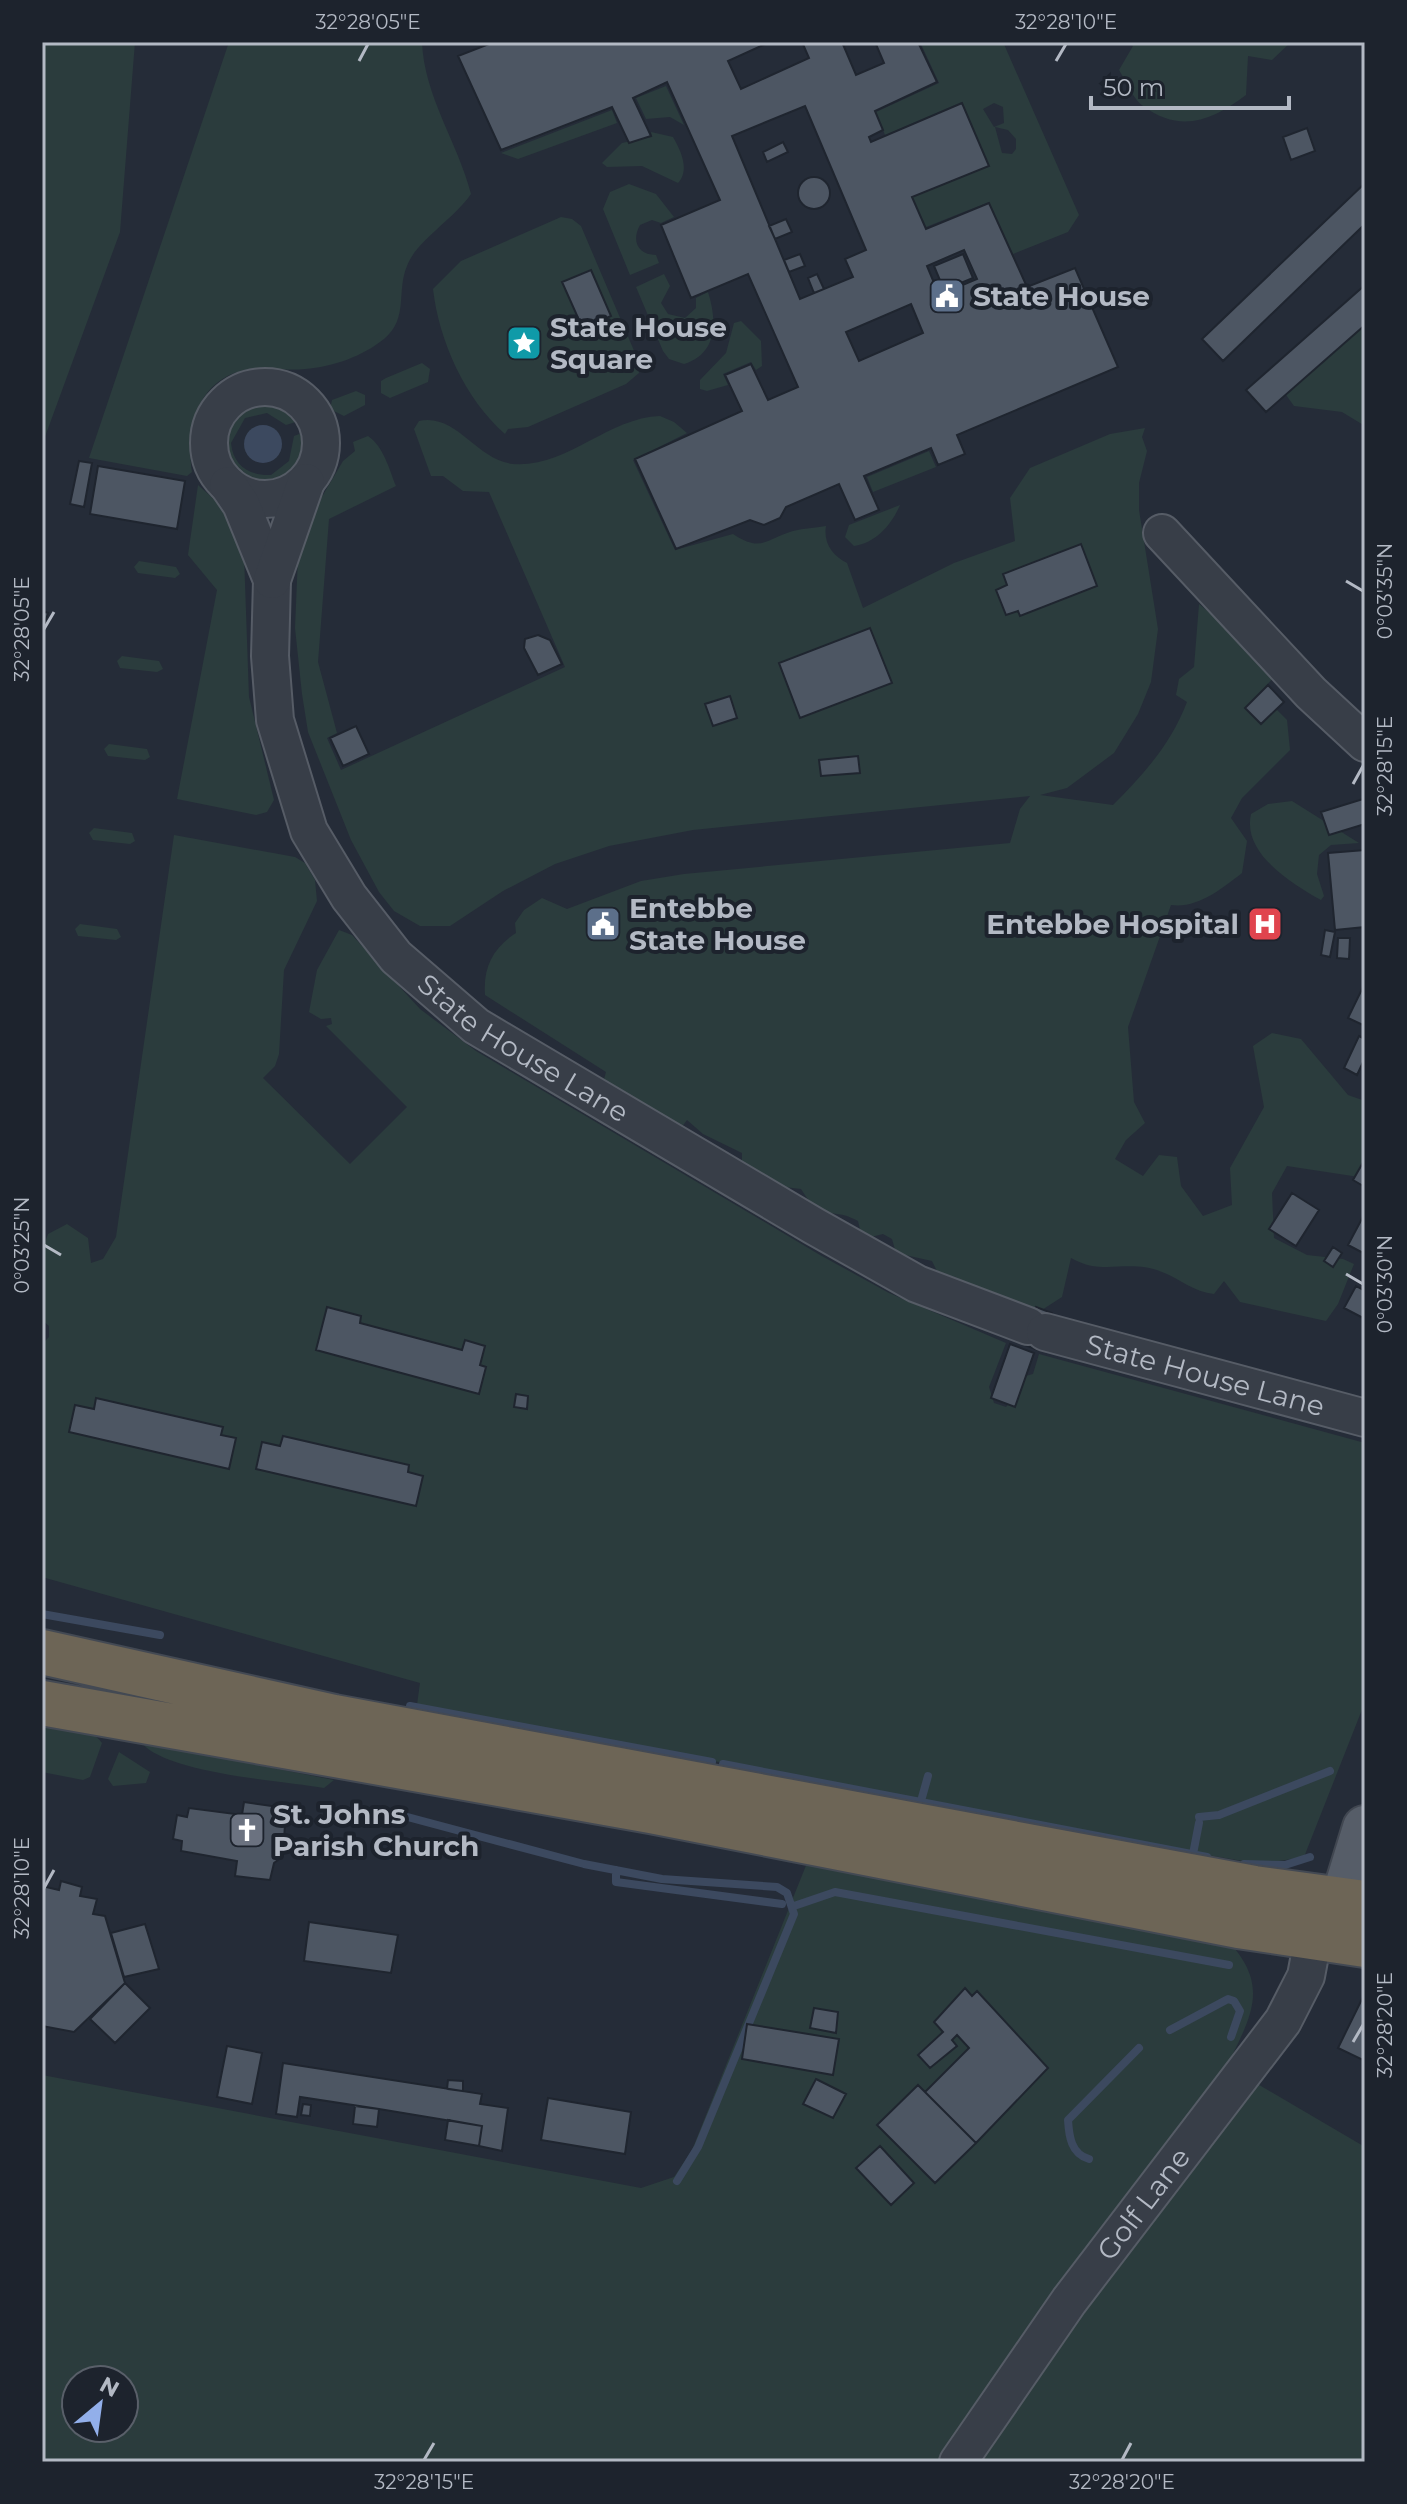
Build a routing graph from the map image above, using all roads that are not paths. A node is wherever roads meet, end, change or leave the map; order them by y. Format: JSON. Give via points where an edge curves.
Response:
{"nodes":[{"id":1,"x":306,"y":482,"type":"junction"},
{"id":2,"x":228,"y":485,"type":"junction"},
{"id":3,"x":1162,"y":533,"type":"dead end"},
{"id":4,"x":272,"y":580,"type":"junction"},
{"id":5,"x":1365,"y":743,"type":"edge"},
{"id":6,"x":1365,"y":1418,"type":"edge"},
{"id":7,"x":42,"y":1652,"type":"edge"},
{"id":8,"x":42,"y":1703,"type":"edge"},
{"id":9,"x":1365,"y":1828,"type":"edge"},
{"id":10,"x":1345,"y":1926,"type":"edge"},
{"id":11,"x":958,"y":2462,"type":"edge"}],
"edges":[{"from":1,"to":2,"type":"street","via":[[267,499]]},
{"from":1,"to":2,"type":"street","via":[[320,450],[316,420],[297,397],[264,387],[249,389],[224,404],[210,430],[212,460]]},
{"from":1,"to":4,"type":"street"},
{"from":2,"to":4,"type":"street"},
{"from":3,"to":5,"type":"street","via":[[1311,693]]},
{"from":4,"to":6,"type":"street","name":"State House Lane","via":[[275,720],[309,831],[336,879],[396,957],[476,1026],[917,1284],[1034,1328]]},
{"from":7,"to":10,"type":"highway","via":[[334,1717],[1239,1885]]},
{"from":8,"to":10,"type":"highway"},
{"from":9,"to":10,"type":"main road"},
{"from":10,"to":11,"type":"street","name":"Golf Lane","via":[[1275,2033],[1078,2288]]}]}
